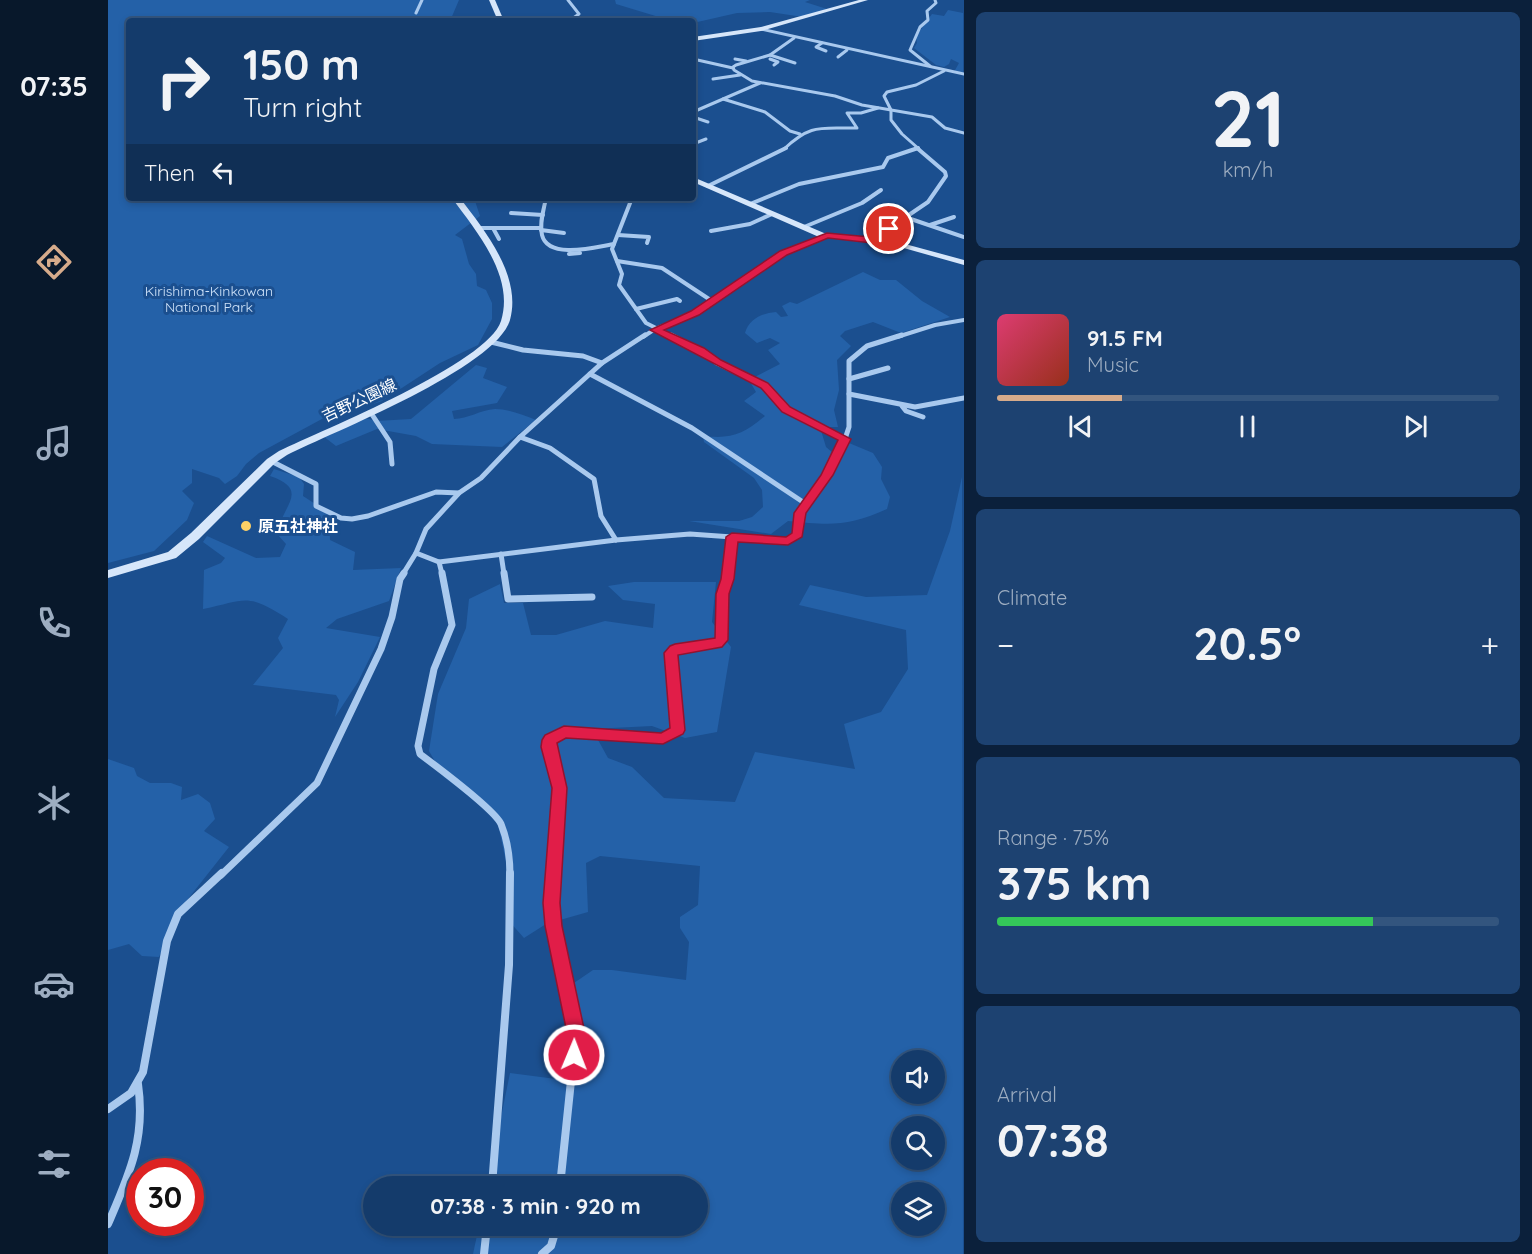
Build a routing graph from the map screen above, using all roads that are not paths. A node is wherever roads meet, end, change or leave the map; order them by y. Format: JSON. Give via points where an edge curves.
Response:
{"nodes":[{"id":1,"x":422,"y":0,"type":"edge"},
{"id":2,"x":492,"y":0,"type":"edge"},
{"id":3,"x":568,"y":0,"type":"edge"},
{"id":4,"x":865,"y":0,"type":"edge"},
{"id":5,"x":934,"y":0,"type":"edge"},
{"id":6,"x":416,"y":13,"type":"dead end"},
{"id":7,"x":500,"y":18,"type":"edge"},
{"id":8,"x":573,"y":18,"type":"edge"},
{"id":9,"x":761,"y":29,"type":"junction"},
{"id":10,"x":794,"y":38,"type":"junction"},
{"id":11,"x":696,"y":39,"type":"edge"},
{"id":12,"x":822,"y":43,"type":"junction"},
{"id":13,"x":848,"y":50,"type":"junction"},
{"id":14,"x":826,"y":51,"type":"dead end"},
{"id":15,"x":770,"y":55,"type":"junction"},
{"id":16,"x":763,"y":57,"type":"junction"},
{"id":17,"x":838,"y":57,"type":"dead end"},
{"id":18,"x":735,"y":59,"type":"dead end"},
{"id":19,"x":696,"y":60,"type":"edge"},
{"id":20,"x":746,"y":62,"type":"junction"},
{"id":21,"x":795,"y":63,"type":"dead end"},
{"id":22,"x":774,"y":65,"type":"dead end"},
{"id":23,"x":733,"y":68,"type":"junction"},
{"id":24,"x":942,"y":70,"type":"junction"},
{"id":25,"x":963,"y":74,"type":"edge"},
{"id":26,"x":741,"y":75,"type":"junction"},
{"id":27,"x":712,"y":79,"type":"dead end"},
{"id":28,"x":761,"y":83,"type":"junction"},
{"id":29,"x":723,"y":99,"type":"junction"},
{"id":30,"x":878,"y":108,"type":"junction"},
{"id":31,"x":698,"y":109,"type":"edge"},
{"id":32,"x":891,"y":110,"type":"junction"},
{"id":33,"x":696,"y":118,"type":"edge"},
{"id":34,"x":708,"y":122,"type":"dead end"},
{"id":35,"x":963,"y":133,"type":"edge"},
{"id":36,"x":800,"y":134,"type":"junction"},
{"id":37,"x":706,"y":139,"type":"dead end"},
{"id":38,"x":696,"y":143,"type":"edge"},
{"id":39,"x":918,"y":148,"type":"junction"},
{"id":40,"x":696,"y":180,"type":"edge"},
{"id":41,"x":708,"y":186,"type":"junction"},
{"id":42,"x":881,"y":190,"type":"dead end"},
{"id":43,"x":458,"y":201,"type":"edge"},
{"id":44,"x":545,"y":201,"type":"edge"},
{"id":45,"x":631,"y":201,"type":"edge"},
{"id":46,"x":750,"y":204,"type":"junction"},
{"id":47,"x":511,"y":213,"type":"dead end"},
{"id":48,"x":772,"y":214,"type":"junction"},
{"id":49,"x":543,"y":215,"type":"junction"},
{"id":50,"x":905,"y":217,"type":"junction"},
{"id":51,"x":954,"y":217,"type":"dead end"},
{"id":52,"x":930,"y":226,"type":"junction"},
{"id":53,"x":804,"y":227,"type":"junction"},
{"id":54,"x":477,"y":228,"type":"junction"},
{"id":55,"x":493,"y":228,"type":"junction"},
{"id":56,"x":541,"y":229,"type":"junction"},
{"id":57,"x":711,"y":231,"type":"dead end"},
{"id":58,"x":564,"y":234,"type":"dead end"},
{"id":59,"x":618,"y":235,"type":"junction"},
{"id":60,"x":827,"y":235,"type":"junction"},
{"id":61,"x":963,"y":237,"type":"edge"},
{"id":62,"x":499,"y":239,"type":"dead end"},
{"id":63,"x":872,"y":240,"type":"junction"},
{"id":64,"x":647,"y":243,"type":"dead end"},
{"id":65,"x":614,"y":244,"type":"junction"},
{"id":66,"x":569,"y":253,"type":"junction"},
{"id":67,"x":580,"y":253,"type":"dead end"},
{"id":68,"x":617,"y":261,"type":"junction"},
{"id":69,"x":963,"y":263,"type":"edge"},
{"id":70,"x":680,"y":301,"type":"dead end"},
{"id":71,"x":712,"y":301,"type":"junction"},
{"id":72,"x":636,"y":309,"type":"junction"},
{"id":73,"x":963,"y":320,"type":"edge"},
{"id":74,"x":655,"y":330,"type":"junction"},
{"id":75,"x":491,"y":342,"type":"junction"},
{"id":76,"x":602,"y":363,"type":"junction"},
{"id":77,"x":888,"y":368,"type":"dead end"},
{"id":78,"x":590,"y":374,"type":"junction"},
{"id":79,"x":849,"y":379,"type":"junction"},
{"id":80,"x":849,"y":394,"type":"junction"},
{"id":81,"x":963,"y":398,"type":"edge"},
{"id":82,"x":902,"y":406,"type":"junction"},
{"id":83,"x":371,"y":412,"type":"junction"},
{"id":84,"x":923,"y":417,"type":"dead end"},
{"id":85,"x":520,"y":437,"type":"junction"},
{"id":86,"x":845,"y":439,"type":"junction"},
{"id":87,"x":271,"y":461,"type":"junction"},
{"id":88,"x":392,"y":464,"type":"dead end"},
{"id":89,"x":459,"y":493,"type":"junction"},
{"id":90,"x":806,"y":504,"type":"junction"},
{"id":91,"x":732,"y":537,"type":"junction"},
{"id":92,"x":615,"y":540,"type":"junction"},
{"id":93,"x":416,"y":553,"type":"junction"},
{"id":94,"x":501,"y":554,"type":"junction"},
{"id":95,"x":439,"y":562,"type":"junction"},
{"id":96,"x":108,"y":574,"type":"edge"},
{"id":97,"x":592,"y":597,"type":"dead end"},
{"id":98,"x":138,"y":1084,"type":"junction"},
{"id":99,"x":108,"y":1109,"type":"edge"},
{"id":100,"x":493,"y":1176,"type":"edge"},
{"id":101,"x":561,"y":1176,"type":"edge"},
{"id":102,"x":108,"y":1224,"type":"edge"},
{"id":103,"x":486,"y":1236,"type":"edge"},
{"id":104,"x":555,"y":1236,"type":"edge"},
{"id":105,"x":484,"y":1254,"type":"edge"},
{"id":106,"x":542,"y":1254,"type":"edge"}],
"edges":[{"from":1,"to":6,"type":"street"},
{"from":2,"to":7,"type":"main road"},
{"from":3,"to":8,"type":"street","via":[[579,14]]},
{"from":4,"to":9,"type":"main road"},
{"from":5,"to":24,"type":"street","via":[[936,3],[927,11],[928,20],[920,27],[910,50],[927,65]]},
{"from":9,"to":10,"type":"street"},
{"from":9,"to":11,"type":"main road"},
{"from":10,"to":12,"type":"street"},
{"from":10,"to":15,"type":"street"},
{"from":12,"to":13,"type":"street"},
{"from":12,"to":14,"type":"street","via":[[816,47]]},
{"from":13,"to":17,"type":"street"},
{"from":13,"to":24,"type":"street"},
{"from":15,"to":16,"type":"street"},
{"from":15,"to":21,"type":"street"},
{"from":16,"to":20,"type":"street"},
{"from":16,"to":22,"type":"street","via":[[778,62]]},
{"from":18,"to":20,"type":"street"},
{"from":19,"to":23,"type":"street"},
{"from":20,"to":23,"type":"street"},
{"from":23,"to":26,"type":"street"},
{"from":24,"to":25,"type":"street"},
{"from":24,"to":32,"type":"street","via":[[916,86],[887,92],[884,96]]},
{"from":26,"to":27,"type":"street"},
{"from":26,"to":28,"type":"street"},
{"from":28,"to":29,"type":"street"},
{"from":28,"to":30,"type":"street"},
{"from":29,"to":31,"type":"street"},
{"from":29,"to":36,"type":"street","via":[[765,112]]},
{"from":30,"to":32,"type":"street"},
{"from":30,"to":36,"type":"street","via":[[847,113],[857,128],[818,128]]},
{"from":32,"to":35,"type":"street","via":[[932,117],[945,128]]},
{"from":32,"to":39,"type":"street","via":[[891,120]]},
{"from":33,"to":34,"type":"street"},
{"from":36,"to":41,"type":"street","via":[[783,150]]},
{"from":37,"to":38,"type":"street"},
{"from":39,"to":46,"type":"street","via":[[888,158],[877,170],[858,170],[796,183]]},
{"from":39,"to":50,"type":"street","via":[[946,176],[928,202]]},
{"from":40,"to":41,"type":"main road"},
{"from":41,"to":46,"type":"main road"},
{"from":42,"to":53,"type":"street","via":[[862,203]]},
{"from":43,"to":54,"type":"main road","name":"吉野公園線"},
{"from":44,"to":49,"type":"street"},
{"from":45,"to":59,"type":"street"},
{"from":46,"to":48,"type":"main road"},
{"from":47,"to":49,"type":"street"},
{"from":48,"to":53,"type":"main road"},
{"from":48,"to":57,"type":"street","via":[[750,224]]},
{"from":49,"to":56,"type":"street"},
{"from":50,"to":52,"type":"street"},
{"from":50,"to":63,"type":"street"},
{"from":51,"to":52,"type":"street"},
{"from":52,"to":61,"type":"street"},
{"from":53,"to":60,"type":"main road"},
{"from":54,"to":55,"type":"street"},
{"from":54,"to":75,"type":"main road","name":"吉野公園線","via":[[505,277],[506,320]]},
{"from":55,"to":56,"type":"street"},
{"from":55,"to":62,"type":"street"},
{"from":56,"to":58,"type":"street"},
{"from":56,"to":66,"type":"street","via":[[548,248]]},
{"from":59,"to":64,"type":"street","via":[[649,237]]},
{"from":59,"to":65,"type":"street"},
{"from":60,"to":63,"type":"main road"},
{"from":60,"to":71,"type":"street","via":[[783,253]]},
{"from":63,"to":69,"type":"main road"},
{"from":65,"to":66,"type":"street"},
{"from":65,"to":68,"type":"street"},
{"from":66,"to":67,"type":"street"},
{"from":68,"to":71,"type":"street","via":[[662,268]]},
{"from":68,"to":72,"type":"street","via":[[622,274],[619,285]]},
{"from":70,"to":72,"type":"street"},
{"from":71,"to":74,"type":"street"},
{"from":72,"to":74,"type":"street"},
{"from":73,"to":79,"type":"street","via":[[867,346],[849,362]]},
{"from":74,"to":76,"type":"street"},
{"from":74,"to":86,"type":"street","via":[[764,386],[786,409]]},
{"from":75,"to":76,"type":"street","via":[[523,350],[582,356]]},
{"from":75,"to":83,"type":"main road","name":"吉野公園線","via":[[423,386]]},
{"from":76,"to":78,"type":"street"},
{"from":77,"to":79,"type":"street"},
{"from":78,"to":85,"type":"street"},
{"from":78,"to":90,"type":"street","via":[[692,428]]},
{"from":79,"to":80,"type":"street"},
{"from":80,"to":82,"type":"street"},
{"from":80,"to":86,"type":"street"},
{"from":81,"to":82,"type":"street"},
{"from":82,"to":84,"type":"street"},
{"from":83,"to":87,"type":"main road","name":"吉野公園線","via":[[307,440]]},
{"from":83,"to":88,"type":"street","via":[[388,435]]},
{"from":85,"to":89,"type":"street","via":[[481,478]]},
{"from":85,"to":92,"type":"street","via":[[550,448],[594,479],[601,516]]},
{"from":86,"to":90,"type":"street","via":[[827,475]]},
{"from":87,"to":89,"type":"street","via":[[310,479],[316,484],[316,506],[341,518],[368,516],[436,492]]},
{"from":87,"to":96,"type":"main road","name":"吉野公園線","via":[[172,555]]},
{"from":89,"to":93,"type":"street","via":[[426,529]]},
{"from":90,"to":91,"type":"street","via":[[800,513],[798,534],[788,541]]},
{"from":91,"to":92,"type":"street","via":[[690,534]]},
{"from":91,"to":101,"type":"street","via":[[723,594],[722,640],[670,653],[678,730],[663,738],[564,732],[550,740],[559,788],[552,915],[576,1033]]},
{"from":92,"to":94,"type":"street"},
{"from":93,"to":95,"type":"street"},
{"from":93,"to":98,"type":"street","via":[[400,579],[381,649],[317,783],[178,914],[167,940]]},
{"from":94,"to":95,"type":"street"},
{"from":94,"to":97,"type":"street","via":[[508,599]]},
{"from":95,"to":100,"type":"street","via":[[452,625],[434,669],[418,746],[420,754],[500,822],[510,867],[509,964]]},
{"from":98,"to":99,"type":"street"},
{"from":98,"to":102,"type":"street","via":[[143,1107],[139,1152]]},
{"from":103,"to":105,"type":"street"},
{"from":104,"to":106,"type":"street","via":[[549,1250]]}]}
